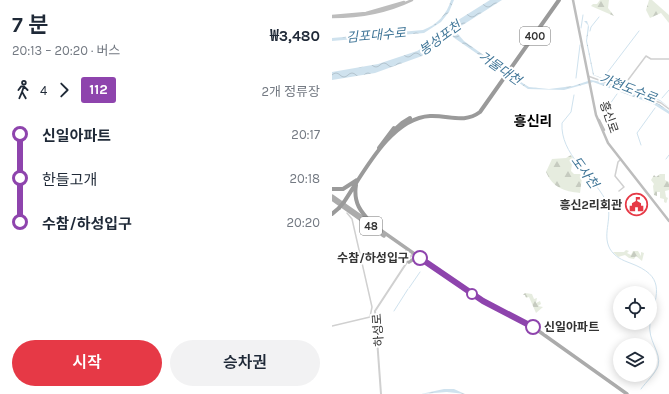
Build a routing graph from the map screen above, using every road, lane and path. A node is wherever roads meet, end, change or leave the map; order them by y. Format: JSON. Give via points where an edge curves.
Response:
{"nodes":[{"id":1,"x":408,"y":0,"type":"edge"},
{"id":2,"x":412,"y":0,"type":"edge"},
{"id":3,"x":558,"y":0,"type":"edge"},
{"id":4,"x":574,"y":1,"type":"edge"},
{"id":5,"x":332,"y":17,"type":"edge"},
{"id":6,"x":669,"y":59,"type":"edge"},
{"id":7,"x":504,"y":78,"type":"junction"},
{"id":8,"x":589,"y":78,"type":"junction"},
{"id":9,"x":591,"y":84,"type":"junction"},
{"id":10,"x":622,"y":88,"type":"junction"},
{"id":11,"x":669,"y":108,"type":"edge"},
{"id":12,"x":398,"y":127,"type":"junction"},
{"id":13,"x":621,"y":159,"type":"junction"},
{"id":14,"x":357,"y":181,"type":"junction"},
{"id":15,"x":332,"y":189,"type":"edge"},
{"id":16,"x":619,"y":191,"type":"dead end"},
{"id":17,"x":332,"y":197,"type":"edge"},
{"id":18,"x":332,"y":213,"type":"edge"},
{"id":19,"x":347,"y":213,"type":"dead end"},
{"id":20,"x":669,"y":220,"type":"edge"},
{"id":21,"x":372,"y":224,"type":"junction"},
{"id":22,"x":406,"y":251,"type":"junction"},
{"id":23,"x":413,"y":254,"type":"junction"},
{"id":24,"x":408,"y":261,"type":"junction"},
{"id":25,"x":421,"y":261,"type":"junction"},
{"id":26,"x":374,"y":316,"type":"junction"},
{"id":27,"x":370,"y":317,"type":"junction"},
{"id":28,"x":332,"y":326,"type":"edge"},
{"id":29,"x":382,"y":394,"type":"edge"},
{"id":30,"x":623,"y":394,"type":"edge"},
{"id":31,"x":627,"y":394,"type":"edge"}],
"edges":[{"from":1,"to":5,"type":"main road","via":[[366,13]]},
{"from":2,"to":5,"type":"main road","via":[[380,12]]},
{"from":3,"to":7,"type":"highway","number":"400"},
{"from":4,"to":8,"type":"main road","name":"흥신로"},
{"from":6,"to":10,"type":"street","via":[[651,59],[646,56]]},
{"from":7,"to":12,"type":"highway","number":"400","via":[[487,101],[468,116],[425,114],[409,119]]},
{"from":7,"to":12,"type":"highway","number":"400","via":[[480,112],[465,119],[421,117]]},
{"from":8,"to":9,"type":"main road","name":"흥신로"},
{"from":8,"to":10,"type":"street"},
{"from":9,"to":13,"type":"main road","name":"흥신로","via":[[600,128]]},
{"from":9,"to":20,"type":"main road","name":"흥신로","via":[[598,116],[609,141]]},
{"from":10,"to":11,"type":"street"},
{"from":12,"to":14,"type":"highway"},
{"from":13,"to":16,"type":"street","via":[[615,176],[624,187]]},
{"from":13,"to":20,"type":"main road","name":"흥신로"},
{"from":14,"to":15,"type":"highway","via":[[342,189]]},
{"from":14,"to":18,"type":"highway","bridge":true},
{"from":14,"to":21,"type":"highway","via":[[356,204]]},
{"from":17,"to":21,"type":"main road","number":"48"},
{"from":17,"to":22,"type":"main road","number":"48"},
{"from":19,"to":27,"type":"street","name":"하성로","via":[[351,216],[371,305]]},
{"from":21,"to":23,"type":"main road","number":"48"},
{"from":22,"to":23,"type":"main road","number":"48"},
{"from":22,"to":24,"type":"street"},
{"from":23,"to":24,"type":"street","name":"하성로"},
{"from":23,"to":25,"type":"main road","number":"48"},
{"from":23,"to":31,"type":"main road","number":"48","via":[[483,301],[538,330]]},
{"from":24,"to":25,"type":"main road"},
{"from":24,"to":26,"type":"street","name":"하성로","via":[[379,303]]},
{"from":24,"to":29,"type":"street","name":"하성로","via":[[375,312]]},
{"from":25,"to":30,"type":"main road","number":"48","via":[[484,304],[530,328]]},
{"from":26,"to":27,"type":"street","name":"하성로"},
{"from":26,"to":29,"type":"street","name":"하성로"},
{"from":27,"to":28,"type":"street","name":"하성로"}]}
